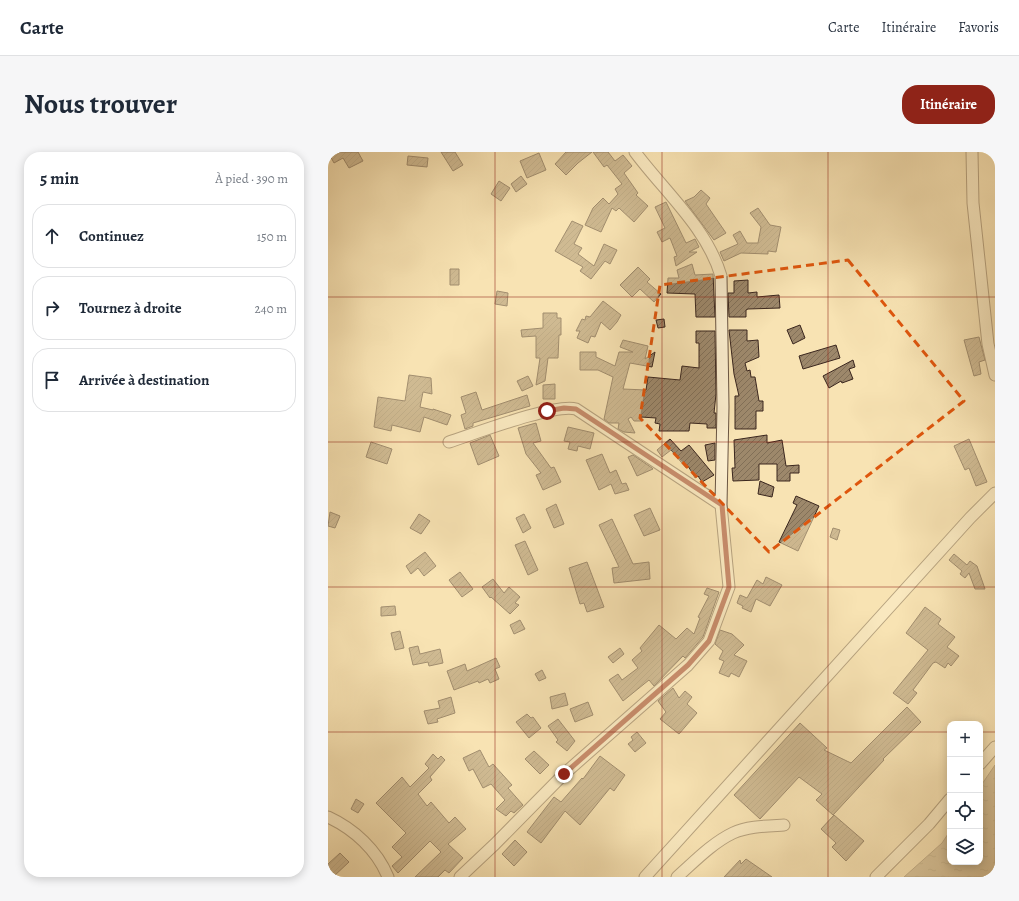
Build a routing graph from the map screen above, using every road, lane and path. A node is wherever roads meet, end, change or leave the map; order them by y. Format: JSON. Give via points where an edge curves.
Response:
{"nodes":[{"id":1,"x":635,"y":152,"type":"edge"},
{"id":2,"x":972,"y":152,"type":"edge"},
{"id":3,"x":995,"y":375,"type":"edge"},
{"id":4,"x":450,"y":442,"type":"dead end"},
{"id":5,"x":995,"y":493,"type":"edge"},
{"id":6,"x":722,"y":505,"type":"junction"},
{"id":7,"x":995,"y":746,"type":"edge"},
{"id":8,"x":983,"y":760,"type":"edge"},
{"id":9,"x":947,"y":803,"type":"edge"},
{"id":10,"x":328,"y":817,"type":"edge"},
{"id":11,"x":784,"y":825,"type":"dead end"},
{"id":12,"x":388,"y":877,"type":"edge"},
{"id":13,"x":460,"y":877,"type":"edge"},
{"id":14,"x":645,"y":877,"type":"edge"},
{"id":15,"x":677,"y":877,"type":"edge"},
{"id":16,"x":876,"y":877,"type":"edge"}],
"edges":[{"from":1,"to":6,"type":"street","via":[[697,229],[716,259],[722,276]]},
{"from":2,"to":3,"type":"street","via":[[973,204],[988,344]]},
{"from":4,"to":6,"type":"street","via":[[547,411],[576,409]]},
{"from":5,"to":14,"type":"street"},
{"from":6,"to":13,"type":"street","via":[[729,587],[709,641],[688,665],[564,774]]},
{"from":7,"to":8,"type":"street"},
{"from":9,"to":16,"type":"street"},
{"from":10,"to":12,"type":"street","via":[[340,823],[372,849]]},
{"from":11,"to":15,"type":"street","via":[[733,833],[700,856]]}]}
